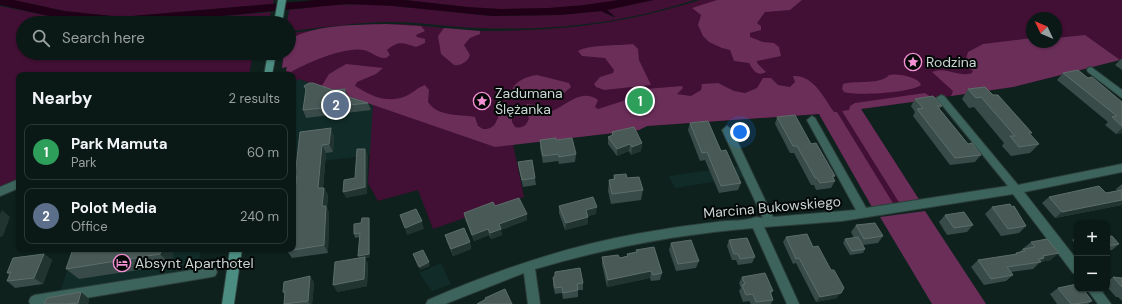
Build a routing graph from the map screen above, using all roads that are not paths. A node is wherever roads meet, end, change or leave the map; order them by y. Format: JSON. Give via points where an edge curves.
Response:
{"nodes":[{"id":1,"x":282,"y":0,"type":"edge"},
{"id":2,"x":279,"y":16,"type":"edge"},
{"id":3,"x":271,"y":60,"type":"edge"},
{"id":4,"x":1092,"y":70,"type":"dead end"},
{"id":5,"x":269,"y":72,"type":"edge"},
{"id":6,"x":1122,"y":95,"type":"edge"},
{"id":7,"x":941,"y":98,"type":"dead end"},
{"id":8,"x":812,"y":120,"type":"dead end"},
{"id":9,"x":727,"y":130,"type":"dead end"},
{"id":10,"x":1122,"y":168,"type":"edge"},
{"id":11,"x":16,"y":184,"type":"edge"},
{"id":12,"x":1015,"y":190,"type":"junction"},
{"id":13,"x":0,"y":192,"type":"edge"},
{"id":14,"x":863,"y":213,"type":"junction"},
{"id":15,"x":756,"y":222,"type":"junction"},
{"id":16,"x":770,"y":222,"type":"junction"},
{"id":17,"x":236,"y":252,"type":"edge"},
{"id":18,"x":1074,"y":265,"type":"edge"},
{"id":19,"x":529,"y":267,"type":"junction"},
{"id":20,"x":211,"y":272,"type":"dead end"},
{"id":21,"x":1095,"y":292,"type":"edge"},
{"id":22,"x":34,"y":301,"type":"dead end"},
{"id":23,"x":228,"y":304,"type":"edge"},
{"id":24,"x":432,"y":304,"type":"edge"},
{"id":25,"x":534,"y":304,"type":"edge"},
{"id":26,"x":793,"y":304,"type":"edge"},
{"id":27,"x":1105,"y":304,"type":"edge"}],
"edges":[{"from":1,"to":2,"type":"main road"},
{"from":3,"to":5,"type":"main road"},
{"from":4,"to":6,"type":"street"},
{"from":7,"to":12,"type":"street"},
{"from":8,"to":14,"type":"street"},
{"from":9,"to":16,"type":"street"},
{"from":10,"to":12,"type":"street","name":"Marcina Bukowskiego"},
{"from":11,"to":13,"type":"street"},
{"from":12,"to":14,"type":"street","name":"Marcina Bukowskiego"},
{"from":12,"to":18,"type":"street"},
{"from":14,"to":16,"type":"street","name":"Marcina Bukowskiego"},
{"from":15,"to":16,"type":"street","name":"Marcina Bukowskiego"},
{"from":15,"to":19,"type":"street","name":"Marcina Bukowskiego","via":[[611,243]]},
{"from":15,"to":26,"type":"street"},
{"from":17,"to":23,"type":"main road"},
{"from":19,"to":24,"type":"street","name":"Marcina Bukowskiego","via":[[509,272]]},
{"from":19,"to":25,"type":"street"},
{"from":20,"to":22,"type":"street"},
{"from":21,"to":27,"type":"street"}]}
